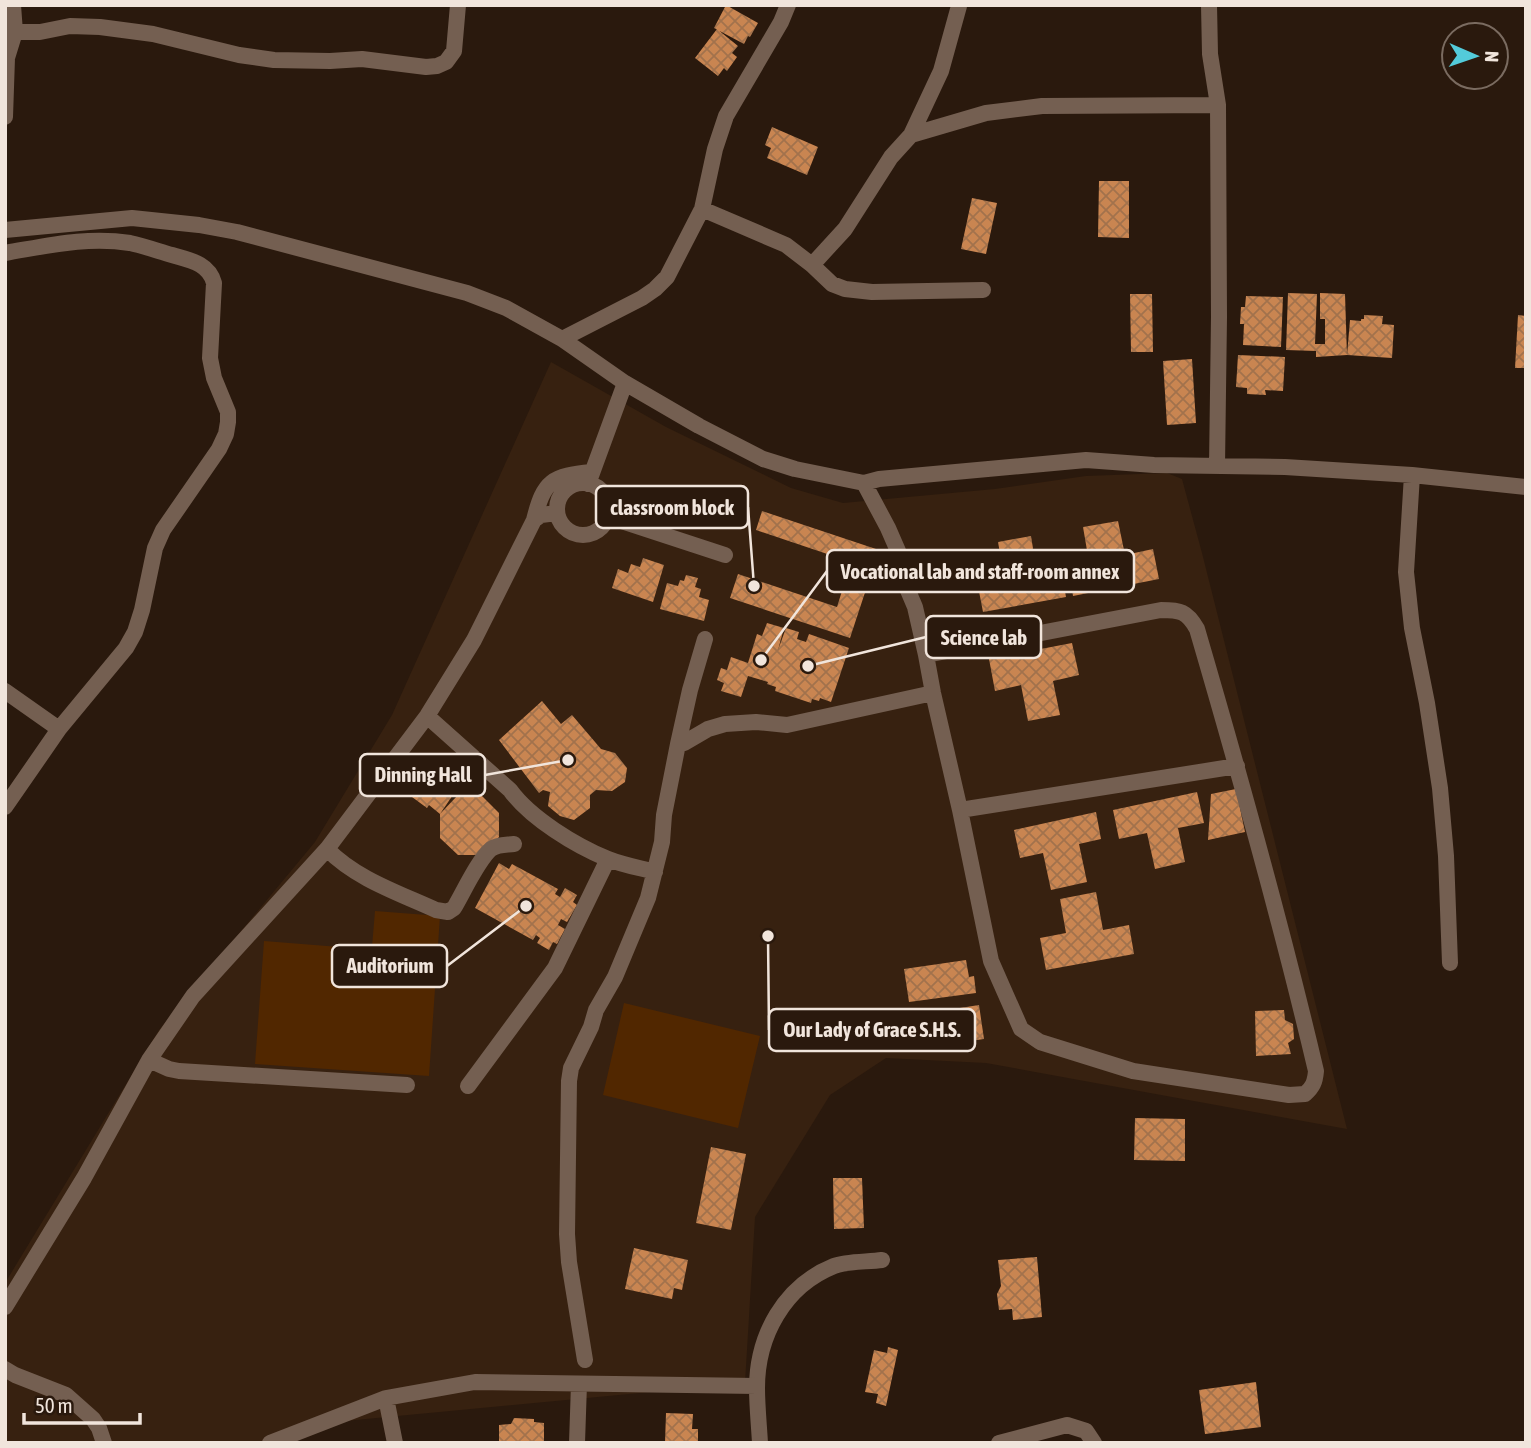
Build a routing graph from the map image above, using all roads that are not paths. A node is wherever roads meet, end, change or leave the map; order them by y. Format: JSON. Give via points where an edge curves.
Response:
{"nodes":[{"id":1,"x":13,"y":5,"type":"edge"},
{"id":2,"x":458,"y":5,"type":"edge"},
{"id":3,"x":788,"y":5,"type":"edge"},
{"id":4,"x":1209,"y":5,"type":"edge"},
{"id":5,"x":959,"y":6,"type":"edge"},
{"id":6,"x":10,"y":32,"type":"edge"},
{"id":7,"x":1218,"y":105,"type":"junction"},
{"id":8,"x":5,"y":117,"type":"edge"},
{"id":9,"x":911,"y":135,"type":"junction"},
{"id":10,"x":702,"y":209,"type":"junction"},
{"id":11,"x":6,"y":226,"type":"edge"},
{"id":12,"x":5,"y":253,"type":"edge"},
{"id":13,"x":812,"y":265,"type":"junction"},
{"id":14,"x":983,"y":290,"type":"dead end"},
{"id":15,"x":562,"y":339,"type":"junction"},
{"id":16,"x":625,"y":383,"type":"junction"},
{"id":17,"x":1217,"y":466,"type":"junction"},
{"id":18,"x":1412,"y":475,"type":"junction"},
{"id":19,"x":590,"y":478,"type":"junction"},
{"id":20,"x":864,"y":483,"type":"junction"},
{"id":21,"x":1526,"y":487,"type":"edge"},
{"id":22,"x":557,"y":513,"type":"junction"},
{"id":23,"x":609,"y":517,"type":"junction"},
{"id":24,"x":534,"y":520,"type":"junction"},
{"id":25,"x":725,"y":555,"type":"dead end"},
{"id":26,"x":705,"y":639,"type":"dead end"},
{"id":27,"x":926,"y":655,"type":"junction"},
{"id":28,"x":5,"y":691,"type":"edge"},
{"id":29,"x":933,"y":693,"type":"junction"},
{"id":30,"x":426,"y":716,"type":"junction"},
{"id":31,"x":60,"y":729,"type":"junction"},
{"id":32,"x":678,"y":744,"type":"junction"},
{"id":33,"x":1237,"y":766,"type":"junction"},
{"id":34,"x":5,"y":807,"type":"edge"},
{"id":35,"x":960,"y":810,"type":"junction"},
{"id":36,"x":514,"y":844,"type":"dead end"},
{"id":37,"x":327,"y":849,"type":"junction"},
{"id":38,"x":607,"y":859,"type":"junction"},
{"id":39,"x":655,"y":872,"type":"junction"},
{"id":40,"x":1450,"y":963,"type":"dead end"},
{"id":41,"x":149,"y":1060,"type":"junction"},
{"id":42,"x":407,"y":1085,"type":"dead end"},
{"id":43,"x":468,"y":1086,"type":"dead end"},
{"id":44,"x":882,"y":1260,"type":"dead end"},
{"id":45,"x":5,"y":1307,"type":"edge"},
{"id":46,"x":585,"y":1360,"type":"dead end"},
{"id":47,"x":9,"y":1376,"type":"edge"},
{"id":48,"x":579,"y":1384,"type":"junction"},
{"id":49,"x":757,"y":1386,"type":"junction"},
{"id":50,"x":386,"y":1398,"type":"junction"},
{"id":51,"x":104,"y":1443,"type":"edge"},
{"id":52,"x":270,"y":1443,"type":"edge"},
{"id":53,"x":395,"y":1443,"type":"edge"},
{"id":54,"x":577,"y":1443,"type":"edge"},
{"id":55,"x":760,"y":1443,"type":"edge"},
{"id":56,"x":999,"y":1443,"type":"edge"},
{"id":57,"x":1094,"y":1443,"type":"edge"}],
"edges":[{"from":1,"to":6,"type":"street"},
{"from":2,"to":6,"type":"street","via":[[454,51],[446,62],[426,67],[362,59],[274,60],[100,27]]},
{"from":3,"to":10,"type":"street","via":[[726,116]]},
{"from":4,"to":7,"type":"street"},
{"from":5,"to":9,"type":"street","via":[[941,71]]},
{"from":6,"to":8,"type":"street"},
{"from":7,"to":9,"type":"street","via":[[1042,106],[986,113]]},
{"from":7,"to":17,"type":"street"},
{"from":9,"to":13,"type":"street","via":[[891,157],[845,229]]},
{"from":10,"to":13,"type":"street","via":[[786,245]]},
{"from":10,"to":15,"type":"street","via":[[667,277],[655,289]]},
{"from":11,"to":15,"type":"street","via":[[132,218],[237,232],[467,293]]},
{"from":12,"to":31,"type":"street","via":[[74,241],[130,243],[202,265],[214,283],[210,358],[228,412],[226,433],[163,530],[135,632]]},
{"from":13,"to":14,"type":"street","via":[[832,284],[845,289]]},
{"from":15,"to":16,"type":"street"},
{"from":16,"to":19,"type":"street"},
{"from":16,"to":20,"type":"street","via":[[763,459]]},
{"from":17,"to":18,"type":"street"},
{"from":17,"to":20,"type":"street","via":[[1086,460]]},
{"from":18,"to":21,"type":"street"},
{"from":18,"to":40,"type":"street","via":[[1406,572],[1440,788]]},
{"from":19,"to":22,"type":"street","via":[[565,491]]},
{"from":19,"to":23,"type":"street","via":[[607,499]]},
{"from":19,"to":24,"type":"street","via":[[567,475],[549,484]]},
{"from":20,"to":27,"type":"street","via":[[898,551]]},
{"from":22,"to":23,"type":"street","via":[[567,530],[583,536],[599,531]]},
{"from":22,"to":24,"type":"street"},
{"from":23,"to":25,"type":"street"},
{"from":24,"to":30,"type":"street","via":[[474,640]]},
{"from":26,"to":32,"type":"street"},
{"from":27,"to":29,"type":"street"},
{"from":27,"to":33,"type":"street","via":[[1176,610],[1197,629]]},
{"from":28,"to":31,"type":"street"},
{"from":29,"to":32,"type":"street","via":[[787,725],[725,724]]},
{"from":29,"to":35,"type":"street"},
{"from":30,"to":37,"type":"street"},
{"from":30,"to":38,"type":"street","via":[[547,824]]},
{"from":31,"to":34,"type":"street"},
{"from":32,"to":39,"type":"street"},
{"from":33,"to":35,"type":"street"},
{"from":33,"to":35,"type":"street","via":[[1315,1071],[1315,1082],[1305,1094],[1133,1070],[1028,1035],[1021,1029],[991,961]]},
{"from":36,"to":37,"type":"street","via":[[492,849],[448,912],[347,867]]},
{"from":37,"to":41,"type":"street","via":[[193,996]]},
{"from":38,"to":39,"type":"street"},
{"from":38,"to":43,"type":"street","via":[[555,968]]},
{"from":39,"to":46,"type":"street","via":[[632,938],[596,1010],[569,1081],[567,1234]]},
{"from":41,"to":42,"type":"street","via":[[179,1071]]},
{"from":41,"to":45,"type":"street"},
{"from":44,"to":49,"type":"street","via":[[836,1265],[803,1283],[769,1328]]},
{"from":47,"to":51,"type":"street","via":[[66,1395],[93,1419]]},
{"from":48,"to":49,"type":"street"},
{"from":48,"to":50,"type":"street","via":[[475,1382]]},
{"from":48,"to":54,"type":"street"},
{"from":49,"to":55,"type":"street"},
{"from":50,"to":52,"type":"street"},
{"from":50,"to":53,"type":"street"},
{"from":56,"to":57,"type":"street","via":[[1067,1425],[1086,1431]]}]}
